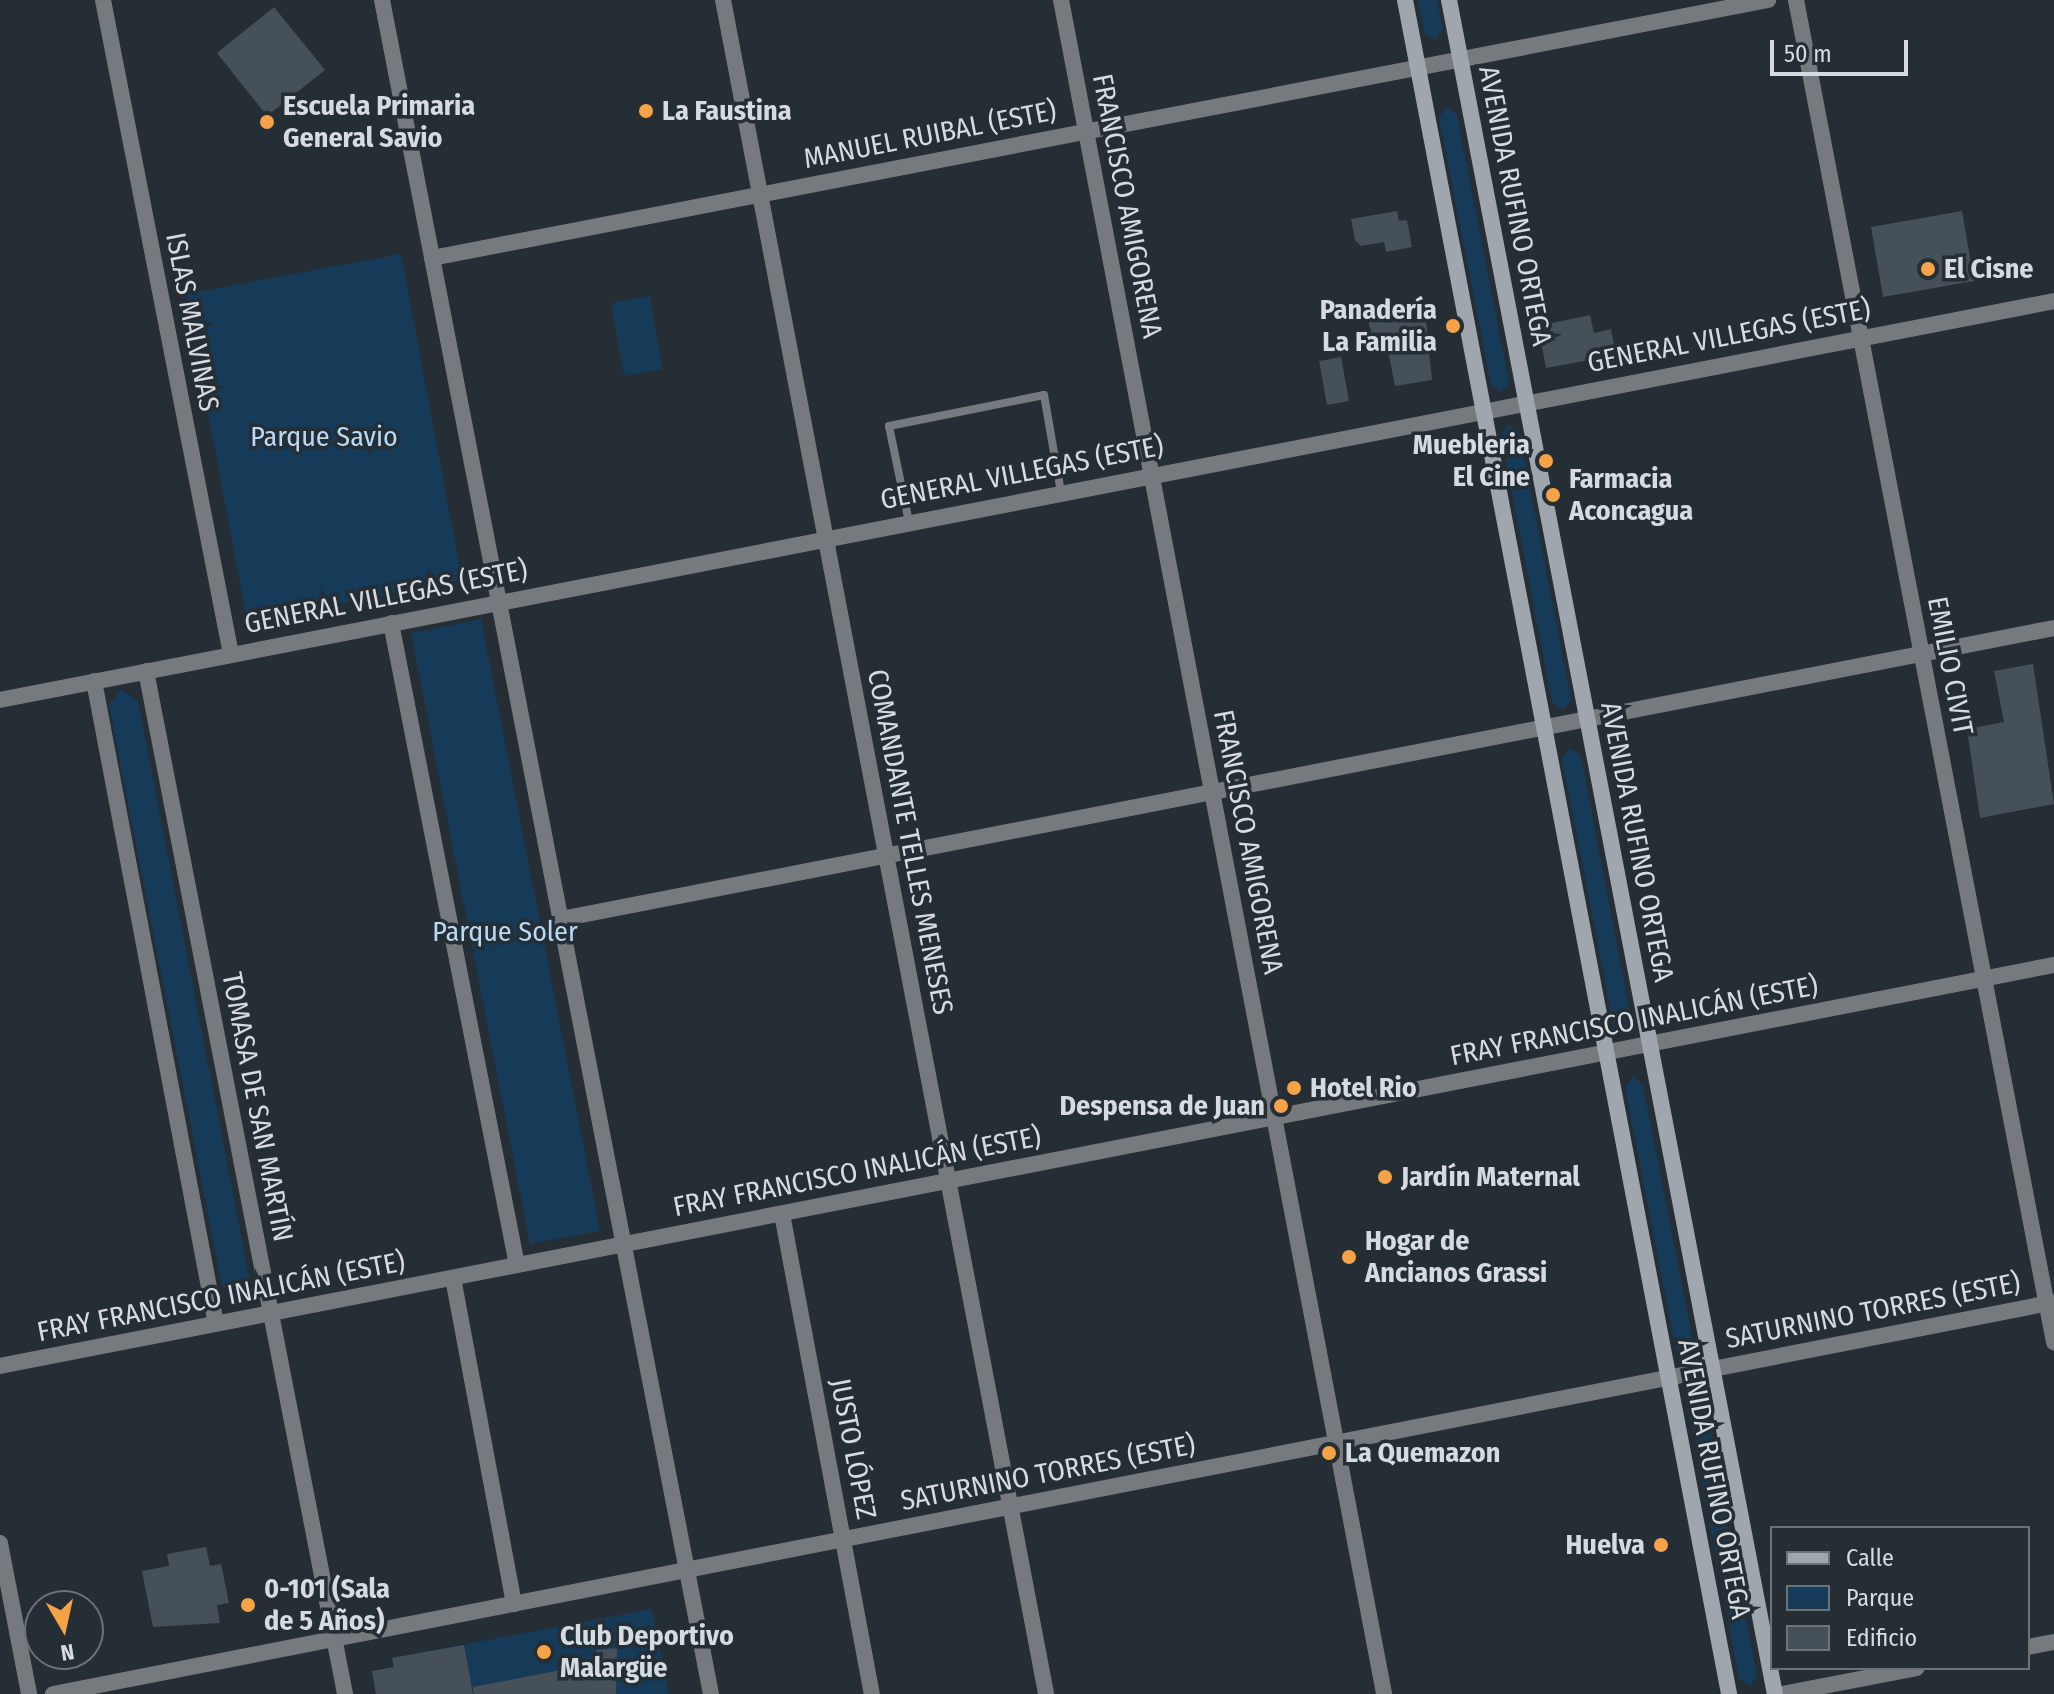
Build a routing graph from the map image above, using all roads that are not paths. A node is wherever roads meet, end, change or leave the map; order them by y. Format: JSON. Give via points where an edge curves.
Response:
{"nodes":[{"id":1,"x":103,"y":0,"type":"edge"},
{"id":2,"x":382,"y":0,"type":"edge"},
{"id":3,"x":723,"y":0,"type":"edge"},
{"id":4,"x":1061,"y":0,"type":"edge"},
{"id":5,"x":1405,"y":0,"type":"edge"},
{"id":6,"x":1449,"y":0,"type":"edge"},
{"id":7,"x":1768,"y":0,"type":"edge"},
{"id":8,"x":1796,"y":0,"type":"edge"},
{"id":9,"x":1460,"y":59,"type":"junction"},
{"id":10,"x":1418,"y":68,"type":"junction"},
{"id":11,"x":1087,"y":131,"type":"junction"},
{"id":12,"x":760,"y":194,"type":"junction"},
{"id":13,"x":432,"y":258,"type":"junction"},
{"id":14,"x":2054,"y":301,"type":"edge"},
{"id":15,"x":1861,"y":338,"type":"junction"},
{"id":16,"x":1526,"y":400,"type":"junction"},
{"id":17,"x":1483,"y":409,"type":"junction"},
{"id":18,"x":1151,"y":474,"type":"junction"},
{"id":19,"x":1061,"y":492,"type":"junction"},
{"id":20,"x":909,"y":522,"type":"junction"},
{"id":21,"x":825,"y":538,"type":"junction"},
{"id":22,"x":499,"y":602,"type":"junction"},
{"id":23,"x":391,"y":623,"type":"junction"},
{"id":24,"x":2054,"y":628,"type":"edge"},
{"id":25,"x":1922,"y":653,"type":"junction"},
{"id":26,"x":231,"y":654,"type":"junction"},
{"id":27,"x":146,"y":671,"type":"junction"},
{"id":28,"x":94,"y":681,"type":"junction"},
{"id":29,"x":0,"y":700,"type":"edge"},
{"id":30,"x":1587,"y":718,"type":"junction"},
{"id":31,"x":1544,"y":727,"type":"junction"},
{"id":32,"x":1212,"y":792,"type":"junction"},
{"id":33,"x":886,"y":855,"type":"junction"},
{"id":34,"x":561,"y":919,"type":"junction"},
{"id":35,"x":2054,"y":965,"type":"edge"},
{"id":36,"x":1984,"y":979,"type":"junction"},
{"id":37,"x":1650,"y":1044,"type":"junction"},
{"id":38,"x":1606,"y":1053,"type":"junction"},
{"id":39,"x":1274,"y":1117,"type":"junction"},
{"id":40,"x":948,"y":1181,"type":"junction"},
{"id":41,"x":782,"y":1214,"type":"junction"},
{"id":42,"x":624,"y":1244,"type":"junction"},
{"id":43,"x":517,"y":1265,"type":"junction"},
{"id":44,"x":453,"y":1278,"type":"junction"},
{"id":45,"x":2050,"y":1303,"type":"edge"},
{"id":46,"x":271,"y":1313,"type":"junction"},
{"id":47,"x":216,"y":1324,"type":"junction"},
{"id":48,"x":2054,"y":1342,"type":"edge"},
{"id":49,"x":0,"y":1366,"type":"edge"},
{"id":50,"x":1712,"y":1369,"type":"junction"},
{"id":51,"x":1668,"y":1378,"type":"junction"},
{"id":52,"x":1336,"y":1443,"type":"junction"},
{"id":53,"x":1010,"y":1507,"type":"junction"},
{"id":54,"x":843,"y":1539,"type":"junction"},
{"id":55,"x":0,"y":1543,"type":"edge"},
{"id":56,"x":687,"y":1570,"type":"junction"},
{"id":57,"x":514,"y":1604,"type":"junction"},
{"id":58,"x":335,"y":1639,"type":"junction"},
{"id":59,"x":2054,"y":1642,"type":"edge"},
{"id":60,"x":2030,"y":1647,"type":"edge"},
{"id":61,"x":1770,"y":1668,"type":"edge"},
{"id":62,"x":1770,"y":1670,"type":"edge"},
{"id":63,"x":1907,"y":1670,"type":"edge"},
{"id":64,"x":29,"y":1694,"type":"edge"},
{"id":65,"x":53,"y":1694,"type":"edge"},
{"id":66,"x":345,"y":1694,"type":"edge"},
{"id":67,"x":711,"y":1694,"type":"edge"},
{"id":68,"x":872,"y":1694,"type":"edge"},
{"id":69,"x":1046,"y":1694,"type":"edge"},
{"id":70,"x":1384,"y":1694,"type":"edge"},
{"id":71,"x":1729,"y":1694,"type":"edge"},
{"id":72,"x":1775,"y":1694,"type":"edge"},
{"id":73,"x":1782,"y":1694,"type":"edge"}],
"edges":[{"from":1,"to":26,"type":"street","name":"ISLAS MALVINAS"},
{"from":2,"to":13,"type":"street"},
{"from":3,"to":12,"type":"street","name":"COMANDANTE TELLES MENESES"},
{"from":4,"to":11,"type":"street","name":"FRANCISCO AMIGORENA"},
{"from":5,"to":10,"type":"main road","name":"AVENIDA RUFINO ORTEGA"},
{"from":6,"to":9,"type":"main road","name":"AVENIDA RUFINO ORTEGA"},
{"from":7,"to":9,"type":"street","name":"MANUEL RUIBAL (ESTE)"},
{"from":8,"to":15,"type":"street","name":"EMILIO CIVIT"},
{"from":9,"to":10,"type":"street","name":"MANUEL RUIBAL (ESTE)"},
{"from":9,"to":16,"type":"main road","name":"AVENIDA RUFINO ORTEGA"},
{"from":10,"to":11,"type":"street","name":"MANUEL RUIBAL (ESTE)"},
{"from":10,"to":17,"type":"main road","name":"AVENIDA RUFINO ORTEGA"},
{"from":11,"to":12,"type":"street","name":"MANUEL RUIBAL (ESTE)"},
{"from":11,"to":18,"type":"street","name":"FRANCISCO AMIGORENA"},
{"from":12,"to":13,"type":"street","name":"MANUEL RUIBAL (ESTE)"},
{"from":12,"to":21,"type":"street","name":"COMANDANTE TELLES MENESES"},
{"from":13,"to":22,"type":"street"},
{"from":14,"to":15,"type":"street","name":"GENERAL VILLEGAS (ESTE)"},
{"from":15,"to":16,"type":"street","name":"GENERAL VILLEGAS (ESTE)"},
{"from":15,"to":25,"type":"street","name":"EMILIO CIVIT"},
{"from":16,"to":17,"type":"street","name":"GENERAL VILLEGAS (ESTE)"},
{"from":16,"to":30,"type":"main road","name":"AVENIDA RUFINO ORTEGA"},
{"from":17,"to":18,"type":"street","name":"GENERAL VILLEGAS (ESTE)"},
{"from":17,"to":31,"type":"main road","name":"AVENIDA RUFINO ORTEGA"},
{"from":18,"to":19,"type":"street","name":"GENERAL VILLEGAS (ESTE)"},
{"from":18,"to":32,"type":"street","name":"FRANCISCO AMIGORENA"},
{"from":19,"to":20,"type":"street","name":"GENERAL VILLEGAS (ESTE)"},
{"from":19,"to":20,"type":"lane","via":[[1044,395],[889,426]]},
{"from":20,"to":21,"type":"street","name":"GENERAL VILLEGAS (ESTE)"},
{"from":21,"to":22,"type":"street","name":"GENERAL VILLEGAS (ESTE)"},
{"from":21,"to":33,"type":"street","name":"COMANDANTE TELLES MENESES"},
{"from":22,"to":23,"type":"street","name":"GENERAL VILLEGAS (ESTE)"},
{"from":22,"to":34,"type":"street"},
{"from":23,"to":26,"type":"street","name":"GENERAL VILLEGAS (ESTE)"},
{"from":23,"to":43,"type":"street"},
{"from":24,"to":25,"type":"street"},
{"from":25,"to":30,"type":"street"},
{"from":25,"to":36,"type":"street","name":"EMILIO CIVIT"},
{"from":26,"to":27,"type":"street","name":"GENERAL VILLEGAS (ESTE)"},
{"from":27,"to":28,"type":"street","name":"GENERAL VILLEGAS (ESTE)"},
{"from":27,"to":46,"type":"street","name":"TOMASA DE SAN MARTÍN"},
{"from":28,"to":29,"type":"street","name":"GENERAL VILLEGAS (ESTE)"},
{"from":28,"to":47,"type":"street"},
{"from":30,"to":31,"type":"street"},
{"from":30,"to":37,"type":"main road","name":"AVENIDA RUFINO ORTEGA"},
{"from":31,"to":32,"type":"street"},
{"from":31,"to":38,"type":"main road","name":"AVENIDA RUFINO ORTEGA"},
{"from":32,"to":33,"type":"street"},
{"from":32,"to":39,"type":"street","name":"FRANCISCO AMIGORENA"},
{"from":33,"to":34,"type":"street"},
{"from":33,"to":40,"type":"street","name":"COMANDANTE TELLES MENESES"},
{"from":34,"to":42,"type":"street"},
{"from":35,"to":36,"type":"street","name":"FRAY FRANCISCO INALICÁN (ESTE)"},
{"from":36,"to":37,"type":"street","name":"FRAY FRANCISCO INALICÁN (ESTE)"},
{"from":36,"to":45,"type":"street","name":"EMILIO CIVIT"},
{"from":37,"to":38,"type":"street","name":"FRAY FRANCISCO INALICÁN (ESTE)"},
{"from":37,"to":50,"type":"main road","name":"AVENIDA RUFINO ORTEGA"},
{"from":38,"to":39,"type":"street","name":"FRAY FRANCISCO INALICÁN (ESTE)"},
{"from":38,"to":51,"type":"main road","name":"AVENIDA RUFINO ORTEGA"},
{"from":39,"to":40,"type":"street","name":"FRAY FRANCISCO INALICÁN (ESTE)"},
{"from":39,"to":52,"type":"street","name":"FRANCISCO AMIGORENA"},
{"from":40,"to":41,"type":"street","name":"FRAY FRANCISCO INALICÁN (ESTE)"},
{"from":40,"to":53,"type":"street","name":"COMANDANTE TELLES MENESES"},
{"from":41,"to":42,"type":"street","name":"FRAY FRANCISCO INALICÁN (ESTE)"},
{"from":41,"to":54,"type":"street","name":"JUSTO LÓPEZ"},
{"from":42,"to":43,"type":"street","name":"FRAY FRANCISCO INALICÁN (ESTE)"},
{"from":42,"to":56,"type":"street"},
{"from":43,"to":44,"type":"street","name":"FRAY FRANCISCO INALICÁN (ESTE)"},
{"from":44,"to":46,"type":"street","name":"FRAY FRANCISCO INALICÁN (ESTE)"},
{"from":44,"to":57,"type":"street"},
{"from":45,"to":48,"type":"street","name":"EMILIO CIVIT"},
{"from":45,"to":50,"type":"street","name":"SATURNINO TORRES (ESTE)"},
{"from":46,"to":47,"type":"street","name":"FRAY FRANCISCO INALICÁN (ESTE)"},
{"from":46,"to":58,"type":"street","name":"TOMASA DE SAN MARTÍN"},
{"from":47,"to":49,"type":"street","name":"FRAY FRANCISCO INALICÁN (ESTE)"},
{"from":50,"to":51,"type":"street","name":"SATURNINO TORRES (ESTE)"},
{"from":50,"to":61,"type":"main road","name":"AVENIDA RUFINO ORTEGA"},
{"from":51,"to":52,"type":"street","name":"SATURNINO TORRES (ESTE)"},
{"from":51,"to":71,"type":"main road","name":"AVENIDA RUFINO ORTEGA"},
{"from":52,"to":53,"type":"street","name":"SATURNINO TORRES (ESTE)"},
{"from":52,"to":70,"type":"street","name":"FRANCISCO AMIGORENA"},
{"from":53,"to":54,"type":"street","name":"SATURNINO TORRES (ESTE)"},
{"from":53,"to":69,"type":"street","name":"COMANDANTE TELLES MENESES"},
{"from":54,"to":56,"type":"street","name":"SATURNINO TORRES (ESTE)"},
{"from":54,"to":68,"type":"street","name":"JUSTO LÓPEZ"},
{"from":55,"to":64,"type":"street"},
{"from":56,"to":57,"type":"street","name":"SATURNINO TORRES (ESTE)"},
{"from":56,"to":67,"type":"street"},
{"from":57,"to":58,"type":"street","name":"SATURNINO TORRES (ESTE)"},
{"from":58,"to":65,"type":"street","name":"SATURNINO TORRES (ESTE)"},
{"from":58,"to":66,"type":"street","name":"TOMASA DE SAN MARTÍN"},
{"from":59,"to":60,"type":"street"},
{"from":62,"to":72,"type":"main road","name":"AVENIDA RUFINO ORTEGA"},
{"from":63,"to":73,"type":"street"}]}
